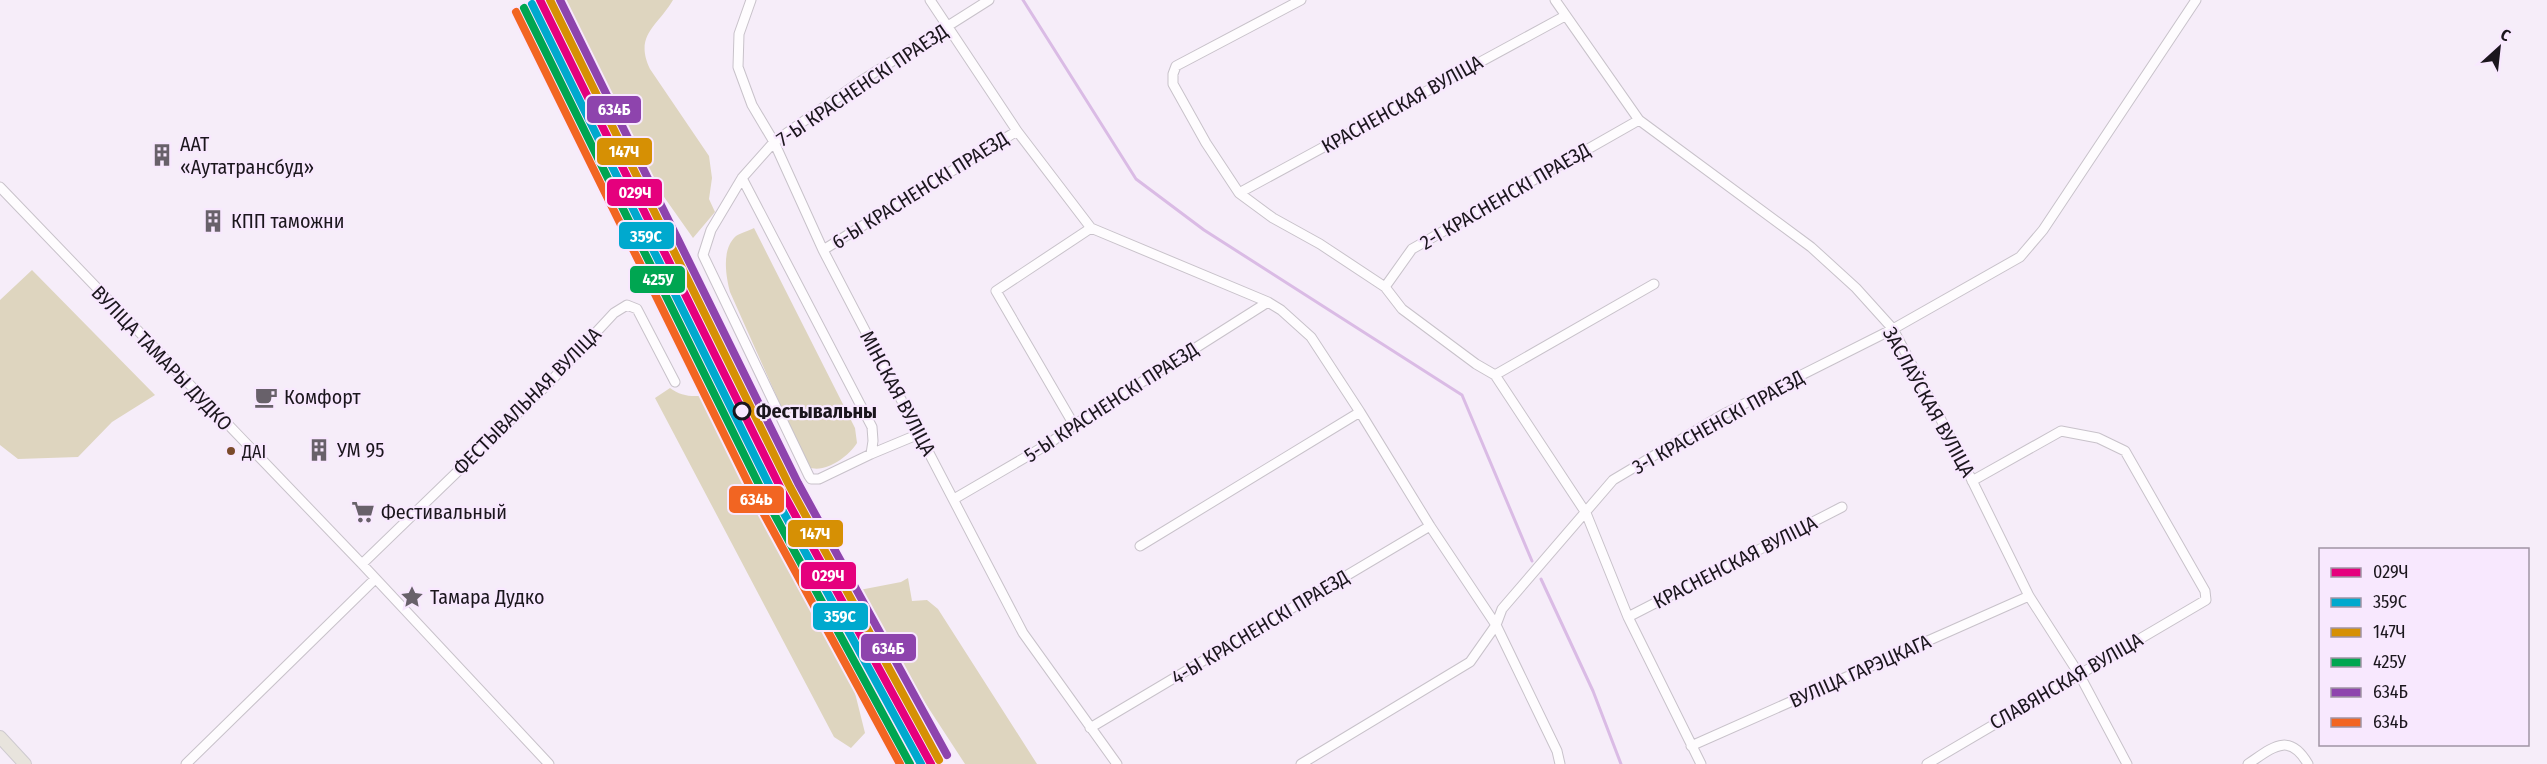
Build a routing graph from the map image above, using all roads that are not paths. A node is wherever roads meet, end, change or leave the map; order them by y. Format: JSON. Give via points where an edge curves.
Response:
{"nodes":[{"id":1,"x":751,"y":0,"type":"edge"},
{"id":2,"x":930,"y":0,"type":"edge"},
{"id":3,"x":989,"y":0,"type":"edge"},
{"id":4,"x":1301,"y":0,"type":"edge"},
{"id":5,"x":1555,"y":0,"type":"edge"},
{"id":6,"x":2196,"y":0,"type":"edge"},
{"id":7,"x":1565,"y":15,"type":"junction"},
{"id":8,"x":947,"y":27,"type":"junction"},
{"id":9,"x":1639,"y":120,"type":"junction"},
{"id":10,"x":1017,"y":130,"type":"junction"},
{"id":11,"x":774,"y":142,"type":"junction"},
{"id":12,"x":742,"y":178,"type":"junction"},
{"id":13,"x":0,"y":187,"type":"edge"},
{"id":14,"x":1239,"y":193,"type":"junction"},
{"id":15,"x":1091,"y":228,"type":"junction"},
{"id":16,"x":823,"y":250,"type":"junction"},
{"id":17,"x":1654,"y":284,"type":"dead end"},
{"id":18,"x":1385,"y":287,"type":"junction"},
{"id":19,"x":1268,"y":302,"type":"junction"},
{"id":20,"x":1893,"y":329,"type":"junction"},
{"id":21,"x":1496,"y":375,"type":"junction"},
{"id":22,"x":675,"y":382,"type":"dead end"},
{"id":23,"x":1360,"y":412,"type":"junction"},
{"id":24,"x":1074,"y":425,"type":"junction"},
{"id":25,"x":919,"y":434,"type":"junction"},
{"id":26,"x":871,"y":454,"type":"junction"},
{"id":27,"x":1972,"y":482,"type":"junction"},
{"id":28,"x":954,"y":499,"type":"junction"},
{"id":29,"x":1842,"y":507,"type":"dead end"},
{"id":30,"x":1586,"y":513,"type":"junction"},
{"id":31,"x":1430,"y":526,"type":"junction"},
{"id":32,"x":1140,"y":546,"type":"dead end"},
{"id":33,"x":362,"y":564,"type":"junction"},
{"id":34,"x":375,"y":579,"type":"junction"},
{"id":35,"x":2029,"y":596,"type":"junction"},
{"id":36,"x":1628,"y":616,"type":"junction"},
{"id":37,"x":1496,"y":625,"type":"junction"},
{"id":38,"x":2079,"y":674,"type":"junction"},
{"id":39,"x":1090,"y":728,"type":"junction"},
{"id":40,"x":0,"y":737,"type":"edge"},
{"id":41,"x":1691,"y":746,"type":"junction"},
{"id":42,"x":25,"y":764,"type":"edge"},
{"id":43,"x":186,"y":764,"type":"edge"},
{"id":44,"x":549,"y":764,"type":"edge"},
{"id":45,"x":1117,"y":764,"type":"edge"},
{"id":46,"x":1301,"y":764,"type":"edge"},
{"id":47,"x":1560,"y":764,"type":"edge"},
{"id":48,"x":1701,"y":764,"type":"edge"},
{"id":49,"x":1928,"y":764,"type":"edge"},
{"id":50,"x":2127,"y":764,"type":"edge"},
{"id":51,"x":2248,"y":764,"type":"edge"},
{"id":52,"x":2308,"y":764,"type":"edge"}],
"edges":[{"from":1,"to":11,"type":"street","name":"МІНСКАЯ ВУЛІЦА","via":[[740,34],[738,67],[752,105]]},
{"from":2,"to":8,"type":"street"},
{"from":3,"to":8,"type":"street","name":"7-Ы КРАСНЕНСКІ ПРАЕЗД"},
{"from":4,"to":14,"type":"street","name":"КРАСНЕНСКАЯ ВУЛІЦА","via":[[1176,66],[1173,74],[1173,84]]},
{"from":5,"to":7,"type":"street","name":"ЗАСЛАЎСКАЯ ВУЛІЦА"},
{"from":6,"to":20,"type":"street","name":"3-І КРАСНЕНСКІ ПРАЕЗД","via":[[2043,230],[2020,257]]},
{"from":7,"to":9,"type":"street","name":"ЗАСЛАЎСКАЯ ВУЛІЦА"},
{"from":7,"to":14,"type":"street","name":"КРАСНЕНСКАЯ ВУЛІЦА"},
{"from":8,"to":10,"type":"street"},
{"from":8,"to":11,"type":"street","name":"7-Ы КРАСНЕНСКІ ПРАЕЗД"},
{"from":9,"to":18,"type":"street","name":"2-І КРАСНЕНСКІ ПРАЕЗД","via":[[1412,249]]},
{"from":9,"to":20,"type":"street","name":"ЗАСЛАЎСКАЯ ВУЛІЦА","via":[[1811,247]]},
{"from":10,"to":15,"type":"street"},
{"from":10,"to":16,"type":"street","name":"6-Ы КРАСНЕНСКІ ПРАЕЗД"},
{"from":11,"to":12,"type":"street","name":"7-Ы КРАСНЕНСКІ ПРАЕЗД"},
{"from":11,"to":16,"type":"street","name":"МІНСКАЯ ВУЛІЦА"},
{"from":12,"to":26,"type":"street","via":[[872,427]]},
{"from":12,"to":26,"type":"street","name":"7-Ы КРАСНЕНСКІ ПРАЕЗД","via":[[711,230],[703,255],[720,294],[811,479],[819,479]]},
{"from":13,"to":33,"type":"street","name":"ВУЛІЦА ТАМАРЫ ДУДКО"},
{"from":14,"to":18,"type":"street","name":"КРАСНЕНСКАЯ ВУЛІЦА"},
{"from":15,"to":19,"type":"street"},
{"from":15,"to":24,"type":"street","via":[[996,291]]},
{"from":16,"to":25,"type":"street","name":"МІНСКАЯ ВУЛІЦА"},
{"from":17,"to":21,"type":"street"},
{"from":18,"to":21,"type":"street","name":"КРАСНЕНСКАЯ ВУЛІЦА","via":[[1402,309]]},
{"from":19,"to":23,"type":"street","via":[[1311,337]]},
{"from":19,"to":24,"type":"street","name":"5-Ы КРАСНЕНСКІ ПРАЕЗД"},
{"from":20,"to":27,"type":"street","name":"ЗАСЛАЎСКАЯ ВУЛІЦА"},
{"from":20,"to":30,"type":"street","name":"3-І КРАСНЕНСКІ ПРАЕЗД","via":[[1722,415],[1613,480]]},
{"from":21,"to":30,"type":"street","name":"КРАСНЕНСКАЯ ВУЛІЦА"},
{"from":22,"to":33,"type":"street","name":"ФЕСТЫВАЛЬНАЯ ВУЛІЦА","via":[[637,309],[627,305],[614,313],[550,382]]},
{"from":23,"to":31,"type":"street"},
{"from":23,"to":32,"type":"street"},
{"from":24,"to":28,"type":"street","name":"5-Ы КРАСНЕНСКІ ПРАЕЗД"},
{"from":25,"to":26,"type":"street"},
{"from":25,"to":28,"type":"street","name":"МІНСКАЯ ВУЛІЦА"},
{"from":27,"to":35,"type":"street","name":"ЗАСЛАЎСКАЯ ВУЛІЦА"},
{"from":27,"to":38,"type":"street","name":"СЛАВЯНСКАЯ ВУЛІЦА","via":[[2061,432],[2098,438],[2125,451],[2205,591],[2206,600]]},
{"from":28,"to":39,"type":"street","name":"МІНСКАЯ ВУЛІЦА","via":[[1023,633]]},
{"from":29,"to":36,"type":"street","name":"КРАСНЕНСКАЯ ВУЛІЦА"},
{"from":30,"to":36,"type":"street","name":"КРАСНЕНСКАЯ ВУЛІЦА"},
{"from":30,"to":37,"type":"street","name":"3-І КРАСНЕНСКІ ПРАЕЗД","via":[[1502,609]]},
{"from":31,"to":37,"type":"street"},
{"from":31,"to":39,"type":"street","name":"4-Ы КРАСНЕНСКІ ПРАЕЗД"},
{"from":33,"to":34,"type":"street","name":"ВУЛІЦА ТАМАРЫ ДУДКО"},
{"from":34,"to":43,"type":"street"},
{"from":34,"to":44,"type":"street","name":"ВУЛІЦА ТАМАРЫ ДУДКО"},
{"from":35,"to":38,"type":"street","name":"ЗАСЛАЎСКАЯ ВУЛІЦА"},
{"from":35,"to":41,"type":"street","name":"ВУЛІЦА ГАРЭЦКАГА"},
{"from":36,"to":41,"type":"street","name":"КРАСНЕНСКАЯ ВУЛІЦА"},
{"from":37,"to":46,"type":"street","name":"3-І КРАСНЕНСКІ ПРАЕЗД","via":[[1470,662]]},
{"from":37,"to":47,"type":"street"},
{"from":38,"to":49,"type":"street","name":"СЛАВЯНСКАЯ ВУЛІЦА"},
{"from":38,"to":50,"type":"street","name":"ЗАСЛАЎСКАЯ ВУЛІЦА"},
{"from":39,"to":45,"type":"street","name":"МІНСКАЯ ВУЛІЦА"},
{"from":40,"to":42,"type":"main road"},
{"from":41,"to":48,"type":"street","name":"КРАСНЕНСКАЯ ВУЛІЦА"},
{"from":51,"to":52,"type":"street","via":[[2276,746],[2291,745]]}]}
